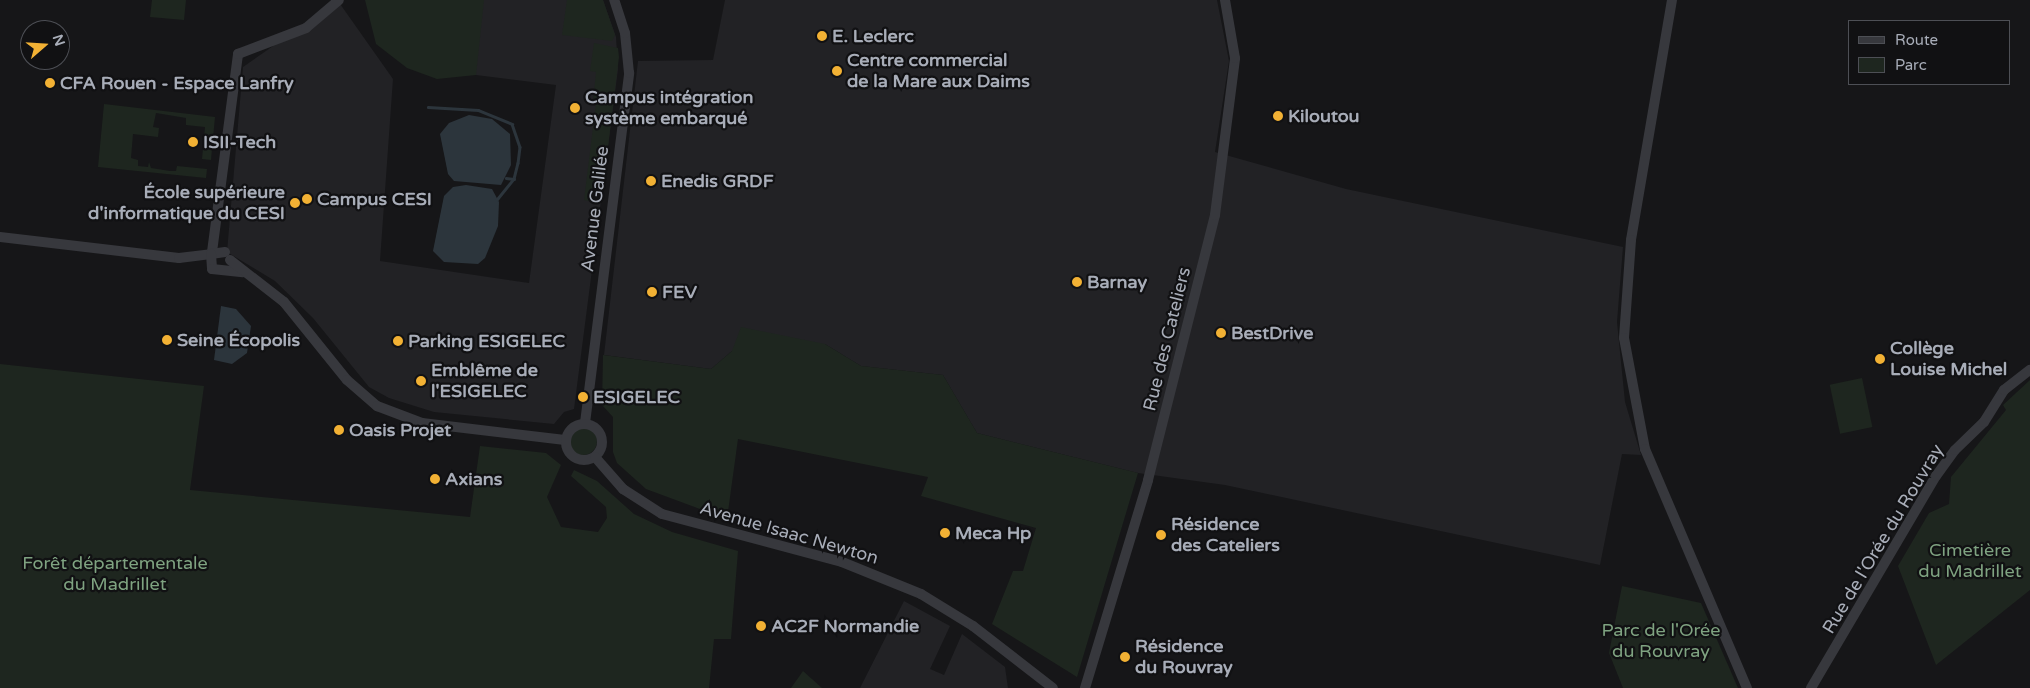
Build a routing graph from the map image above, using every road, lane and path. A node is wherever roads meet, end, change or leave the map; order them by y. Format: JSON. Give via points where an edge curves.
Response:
{"nodes":[{"id":1,"x":339,"y":0,"type":"edge"},
{"id":2,"x":614,"y":0,"type":"edge"},
{"id":3,"x":1225,"y":0,"type":"edge"},
{"id":4,"x":1672,"y":0,"type":"edge"},
{"id":5,"x":217,"y":232,"type":"junction"},
{"id":6,"x":0,"y":237,"type":"edge"},
{"id":7,"x":212,"y":253,"type":"junction"},
{"id":8,"x":228,"y":256,"type":"junction"},
{"id":9,"x":191,"y":258,"type":"junction"},
{"id":10,"x":210,"y":266,"type":"junction"},
{"id":11,"x":225,"y":270,"type":"junction"},
{"id":12,"x":244,"y":272,"type":"junction"},
{"id":13,"x":2030,"y":370,"type":"edge"},
{"id":14,"x":584,"y":423,"type":"junction"},
{"id":15,"x":565,"y":440,"type":"junction"},
{"id":16,"x":595,"y":457,"type":"junction"},
{"id":17,"x":1089,"y":685,"type":"edge"},
{"id":18,"x":1053,"y":688,"type":"edge"},
{"id":19,"x":1747,"y":688,"type":"edge"},
{"id":20,"x":1811,"y":688,"type":"edge"}],
"edges":[{"from":1,"to":5,"type":"street","via":[[297,33],[238,54]]},
{"from":2,"to":14,"type":"street","name":"Avenue Galilée","via":[[625,33],[629,73]]},
{"from":3,"to":17,"type":"street","name":"Rue des Cateliers","via":[[1235,58],[1215,215],[1150,475]]},
{"from":4,"to":19,"type":"street","via":[[1630,247],[1624,338],[1645,449]]},
{"from":5,"to":7,"type":"street"},
{"from":5,"to":8,"type":"street"},
{"from":6,"to":9,"type":"street"},
{"from":7,"to":8,"type":"street"},
{"from":7,"to":9,"type":"street"},
{"from":7,"to":10,"type":"street"},
{"from":8,"to":11,"type":"street"},
{"from":8,"to":12,"type":"street"},
{"from":9,"to":10,"type":"street"},
{"from":10,"to":11,"type":"street"},
{"from":11,"to":12,"type":"street"},
{"from":12,"to":15,"type":"street","via":[[284,302],[347,380],[376,406],[422,423]]},
{"from":13,"to":20,"type":"street","name":"Rue de l'Orée du Rouvray","via":[[2004,390],[1984,422],[1955,450],[1936,476]]},
{"from":14,"to":15,"type":"street","via":[[570,429]]},
{"from":14,"to":16,"type":"street","via":[[600,434],[602,446]]},
{"from":15,"to":16,"type":"street","via":[[575,458]]},
{"from":16,"to":18,"type":"street","name":"Avenue Isaac Newton","via":[[624,489],[662,514],[842,562],[921,594],[973,626]]}]}
